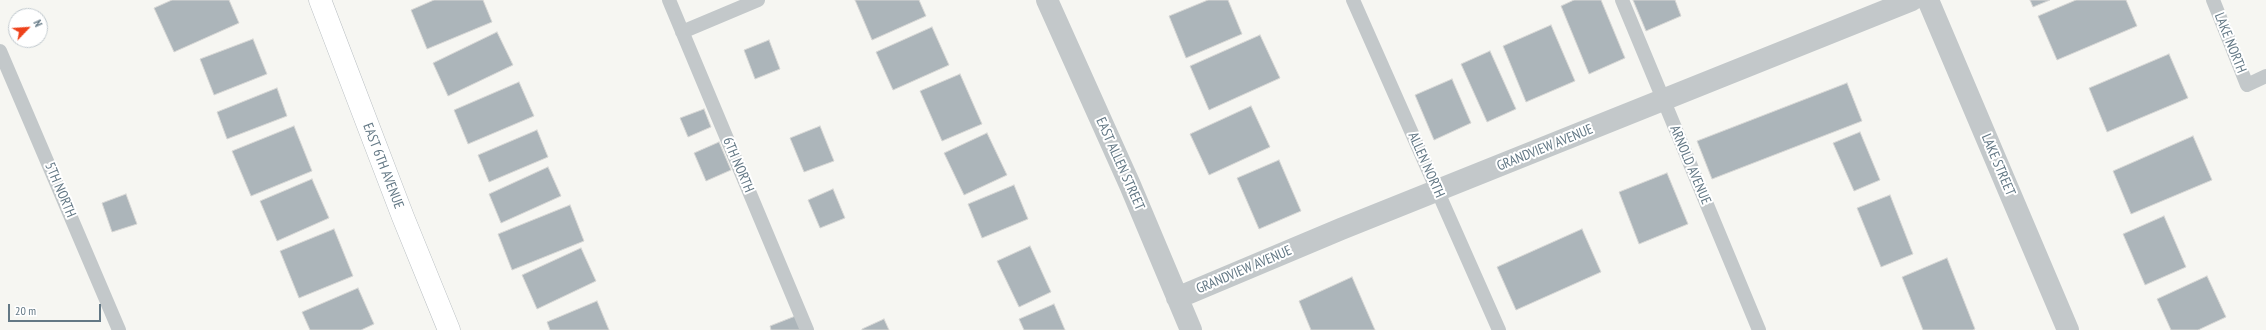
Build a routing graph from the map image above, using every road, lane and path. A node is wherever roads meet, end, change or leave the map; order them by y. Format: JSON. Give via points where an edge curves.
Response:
{"nodes":[{"id":1,"x":320,"y":0,"type":"edge"},
{"id":2,"x":669,"y":0,"type":"edge"},
{"id":3,"x":758,"y":0,"type":"edge"},
{"id":4,"x":1047,"y":0,"type":"edge"},
{"id":5,"x":1353,"y":0,"type":"edge"},
{"id":6,"x":1622,"y":0,"type":"edge"},
{"id":7,"x":1912,"y":0,"type":"edge"},
{"id":8,"x":1928,"y":0,"type":"edge"},
{"id":9,"x":2213,"y":0,"type":"edge"},
{"id":10,"x":682,"y":32,"type":"junction"},
{"id":11,"x":0,"y":51,"type":"edge"},
{"id":12,"x":2266,"y":76,"type":"edge"},
{"id":13,"x":1663,"y":101,"type":"junction"},
{"id":14,"x":1438,"y":191,"type":"junction"},
{"id":15,"x":1178,"y":298,"type":"junction"},
{"id":16,"x":119,"y":330,"type":"edge"},
{"id":17,"x":449,"y":330,"type":"edge"},
{"id":18,"x":806,"y":330,"type":"edge"},
{"id":19,"x":1191,"y":330,"type":"edge"},
{"id":20,"x":1499,"y":330,"type":"edge"},
{"id":21,"x":1759,"y":330,"type":"edge"},
{"id":22,"x":2068,"y":330,"type":"edge"}],
"edges":[{"from":1,"to":17,"type":"street","name":"EAST 6TH AVENUE"},
{"from":2,"to":10,"type":"lane","name":"6TH NORTH"},
{"from":3,"to":10,"type":"lane"},
{"from":4,"to":15,"type":"street","name":"EAST ALLEN STREET"},
{"from":5,"to":14,"type":"lane","name":"ALLEN NORTH"},
{"from":6,"to":13,"type":"lane","name":"ARNOLD AVENUE"},
{"from":7,"to":13,"type":"street","name":"GRANDVIEW AVENUE"},
{"from":8,"to":22,"type":"street","name":"LAKE STREET"},
{"from":9,"to":12,"type":"lane","name":"LAKE NORTH","via":[[2247,85]]},
{"from":10,"to":18,"type":"lane","name":"6TH NORTH"},
{"from":11,"to":16,"type":"lane","name":"5TH NORTH"},
{"from":13,"to":14,"type":"street","name":"GRANDVIEW AVENUE"},
{"from":13,"to":21,"type":"lane","name":"ARNOLD AVENUE"},
{"from":14,"to":15,"type":"street","name":"GRANDVIEW AVENUE"},
{"from":14,"to":20,"type":"lane","name":"ALLEN NORTH"},
{"from":15,"to":19,"type":"street","name":"EAST ALLEN STREET"}]}
